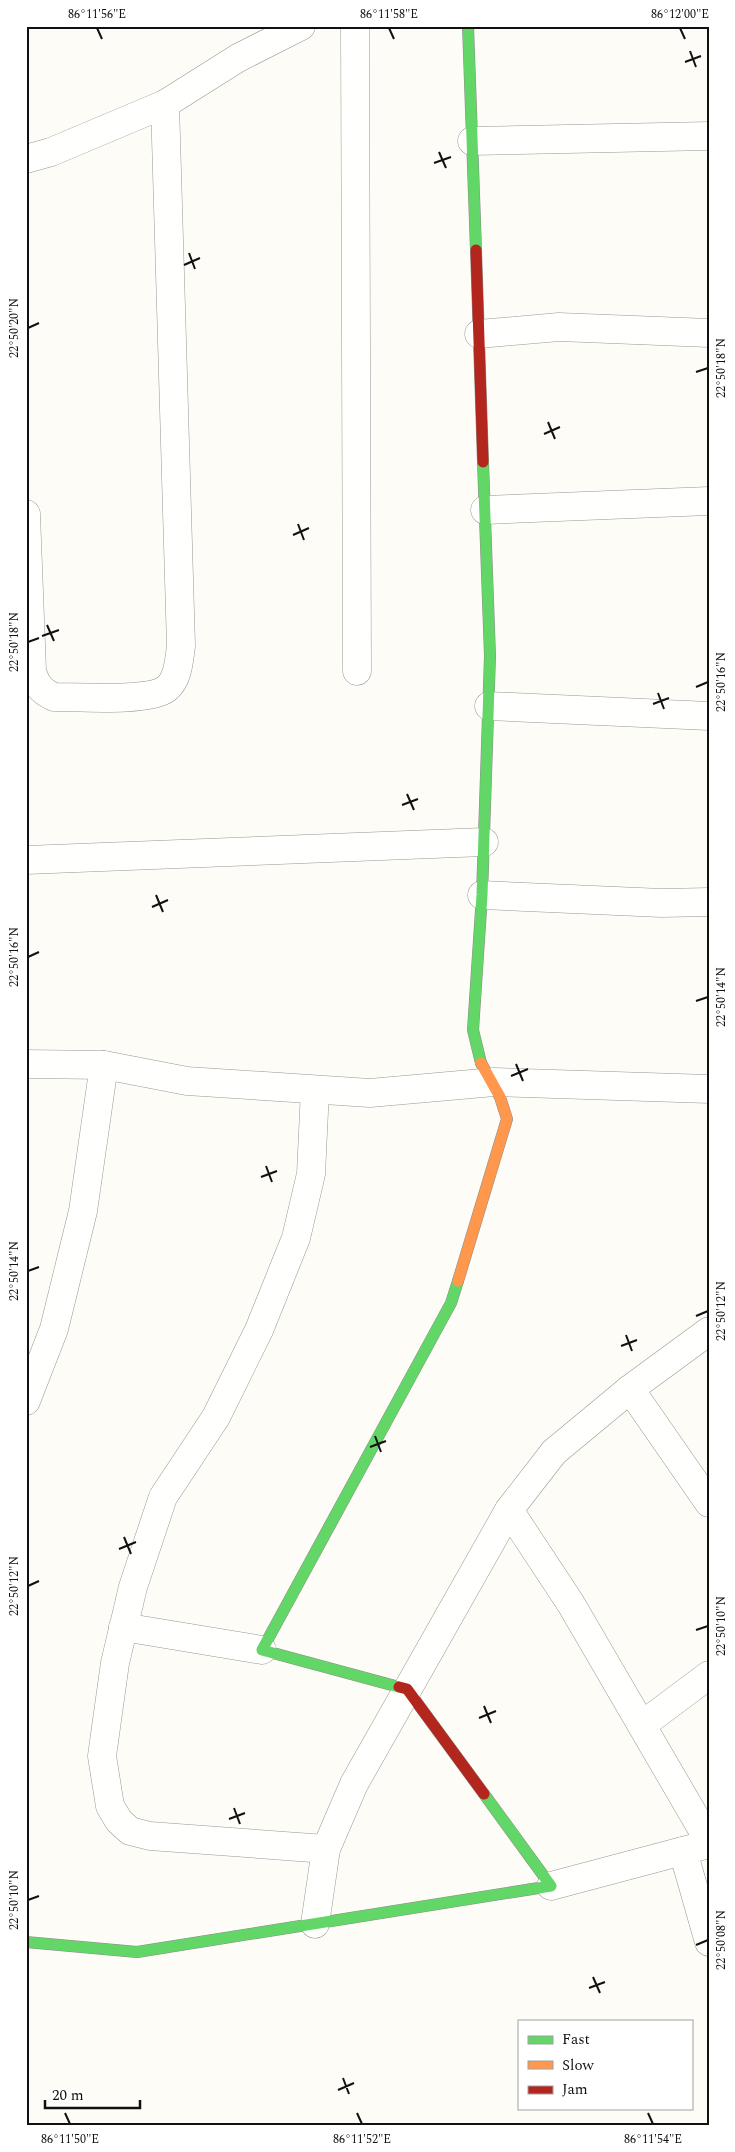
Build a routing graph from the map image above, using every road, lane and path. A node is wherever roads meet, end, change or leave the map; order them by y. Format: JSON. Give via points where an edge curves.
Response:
{"nodes":[{"id":1,"x":301,"y":26,"type":"edge"},
{"id":2,"x":355,"y":26,"type":"edge"},
{"id":3,"x":468,"y":26,"type":"edge"},
{"id":4,"x":165,"y":104,"type":"junction"},
{"id":5,"x":709,"y":136,"type":"edge"},
{"id":6,"x":472,"y":141,"type":"junction"},
{"id":7,"x":26,"y":159,"type":"edge"},
{"id":8,"x":709,"y":333,"type":"edge"},
{"id":9,"x":479,"y":334,"type":"junction"},
{"id":10,"x":709,"y":501,"type":"edge"},
{"id":11,"x":485,"y":510,"type":"junction"},
{"id":12,"x":26,"y":514,"type":"edge"},
{"id":13,"x":357,"y":671,"type":"dead end"},
{"id":14,"x":489,"y":706,"type":"junction"},
{"id":15,"x":709,"y":716,"type":"edge"},
{"id":16,"x":484,"y":842,"type":"junction"},
{"id":17,"x":26,"y":860,"type":"edge"},
{"id":18,"x":482,"y":895,"type":"junction"},
{"id":19,"x":709,"y":902,"type":"edge"},
{"id":20,"x":26,"y":1064,"type":"edge"},
{"id":21,"x":104,"y":1065,"type":"junction"},
{"id":22,"x":494,"y":1082,"type":"junction"},
{"id":23,"x":709,"y":1089,"type":"edge"},
{"id":24,"x":315,"y":1090,"type":"junction"},
{"id":25,"x":709,"y":1331,"type":"edge"},
{"id":26,"x":630,"y":1389,"type":"junction"},
{"id":27,"x":26,"y":1402,"type":"edge"},
{"id":28,"x":709,"y":1503,"type":"edge"},
{"id":29,"x":509,"y":1510,"type":"junction"},
{"id":30,"x":123,"y":1628,"type":"junction"},
{"id":31,"x":262,"y":1650,"type":"junction"},
{"id":32,"x":709,"y":1675,"type":"edge"},
{"id":33,"x":407,"y":1689,"type":"junction"},
{"id":34,"x":642,"y":1725,"type":"junction"},
{"id":35,"x":700,"y":1845,"type":"edge"},
{"id":36,"x":326,"y":1850,"type":"junction"},
{"id":37,"x":552,"y":1886,"type":"junction"},
{"id":38,"x":315,"y":1924,"type":"junction"},
{"id":39,"x":26,"y":1942,"type":"edge"},
{"id":40,"x":709,"y":1942,"type":"edge"}],
"edges":[{"from":1,"to":4,"type":"street","via":[[238,58]]},
{"from":2,"to":13,"type":"street"},
{"from":3,"to":6,"type":"street"},
{"from":4,"to":7,"type":"street","via":[[52,152]]},
{"from":4,"to":12,"type":"street","via":[[180,646],[174,679],[166,689],[150,697],[54,697],[35,683]]},
{"from":5,"to":6,"type":"street"},
{"from":6,"to":9,"type":"street"},
{"from":8,"to":9,"type":"street","via":[[559,327]]},
{"from":9,"to":11,"type":"street"},
{"from":10,"to":11,"type":"street"},
{"from":11,"to":14,"type":"street"},
{"from":14,"to":15,"type":"street"},
{"from":14,"to":16,"type":"street"},
{"from":16,"to":17,"type":"street"},
{"from":16,"to":18,"type":"street"},
{"from":18,"to":19,"type":"street"},
{"from":18,"to":22,"type":"street","via":[[473,1030],[482,1065]]},
{"from":20,"to":21,"type":"street"},
{"from":21,"to":24,"type":"street","via":[[187,1081]]},
{"from":21,"to":27,"type":"street","via":[[83,1211],[54,1329]]},
{"from":22,"to":23,"type":"street"},
{"from":22,"to":24,"type":"street","via":[[370,1093]]},
{"from":22,"to":31,"type":"street","via":[[504,1102],[506,1119],[451,1303]]},
{"from":24,"to":30,"type":"street","via":[[311,1174],[296,1238],[259,1330],[216,1417],[163,1497],[133,1586]]},
{"from":25,"to":26,"type":"street"},
{"from":26,"to":28,"type":"street"},
{"from":26,"to":29,"type":"street","via":[[554,1452]]},
{"from":29,"to":33,"type":"street"},
{"from":29,"to":34,"type":"street","via":[[571,1604]]},
{"from":30,"to":31,"type":"street"},
{"from":30,"to":36,"type":"street","via":[[102,1756],[110,1806],[119,1821],[130,1831],[150,1836]]},
{"from":31,"to":33,"type":"street"},
{"from":32,"to":34,"type":"street"},
{"from":33,"to":36,"type":"street","via":[[354,1784]]},
{"from":33,"to":37,"type":"street"},
{"from":34,"to":35,"type":"street"},
{"from":35,"to":37,"type":"street"},
{"from":35,"to":40,"type":"street"},
{"from":36,"to":38,"type":"street"},
{"from":37,"to":38,"type":"street"},
{"from":38,"to":39,"type":"street","via":[[137,1952]]}]}
